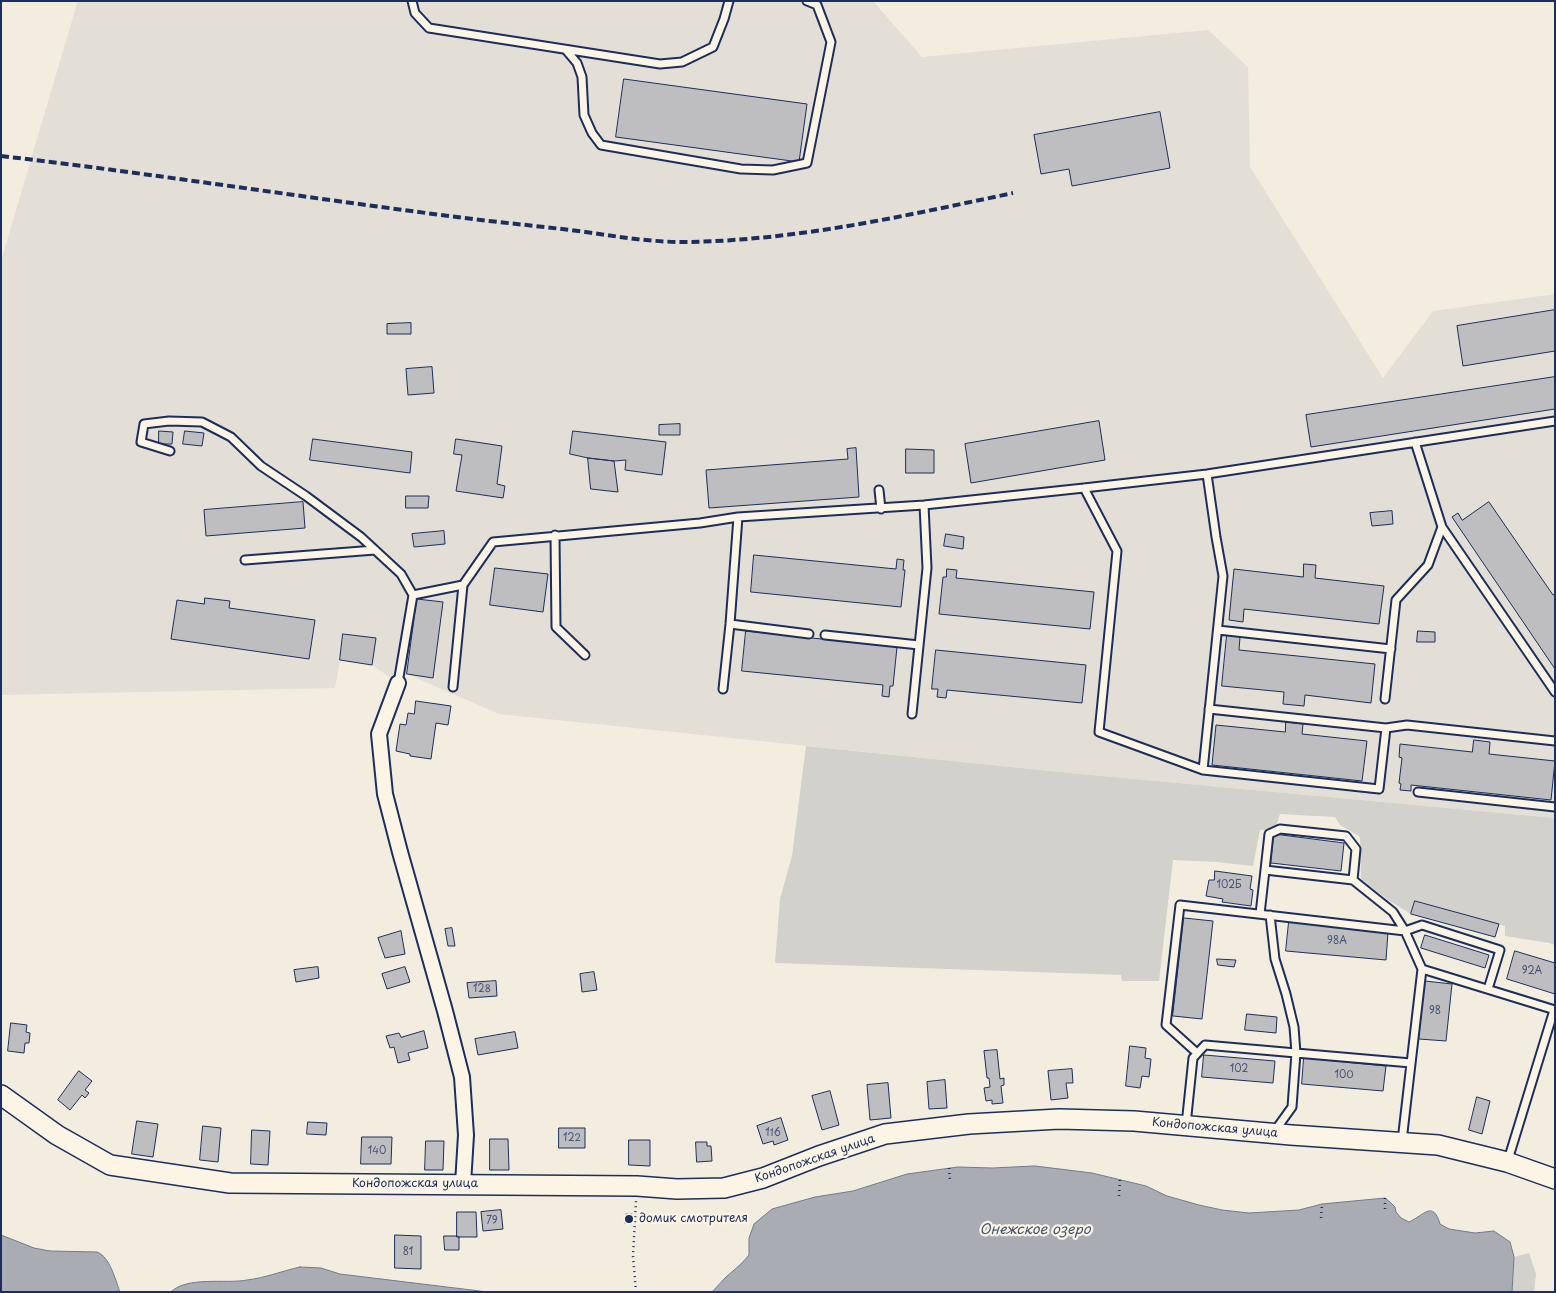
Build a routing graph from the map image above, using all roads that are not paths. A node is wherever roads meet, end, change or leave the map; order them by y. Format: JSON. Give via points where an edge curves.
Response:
{"nodes":[{"id":1,"x":412,"y":1,"type":"edge"},
{"id":2,"x":729,"y":1,"type":"edge"},
{"id":3,"x":807,"y":1,"type":"edge"},
{"id":4,"x":566,"y":50,"type":"junction"},
{"id":5,"x":1555,"y":421,"type":"edge"},
{"id":6,"x":1416,"y":442,"type":"junction"},
{"id":7,"x":170,"y":451,"type":"dead end"},
{"id":8,"x":1207,"y":474,"type":"junction"},
{"id":9,"x":1084,"y":488,"type":"junction"},
{"id":10,"x":879,"y":490,"type":"dead end"},
{"id":11,"x":924,"y":505,"type":"junction"},
{"id":12,"x":881,"y":509,"type":"junction"},
{"id":13,"x":738,"y":517,"type":"junction"},
{"id":14,"x":1442,"y":527,"type":"junction"},
{"id":15,"x":555,"y":535,"type":"junction"},
{"id":16,"x":375,"y":550,"type":"junction"},
{"id":17,"x":245,"y":560,"type":"dead end"},
{"id":18,"x":463,"y":585,"type":"junction"},
{"id":19,"x":413,"y":596,"type":"junction"},
{"id":20,"x":730,"y":624,"type":"junction"},
{"id":21,"x":1218,"y":630,"type":"junction"},
{"id":22,"x":809,"y":634,"type":"dead end"},
{"id":23,"x":824,"y":635,"type":"dead end"},
{"id":24,"x":919,"y":645,"type":"junction"},
{"id":25,"x":1391,"y":649,"type":"junction"},
{"id":26,"x":585,"y":655,"type":"dead end"},
{"id":27,"x":398,"y":684,"type":"joint"},
{"id":28,"x":453,"y":687,"type":"dead end"},
{"id":29,"x":723,"y":689,"type":"dead end"},
{"id":30,"x":1555,"y":692,"type":"edge"},
{"id":31,"x":1385,"y":699,"type":"dead end"},
{"id":32,"x":1209,"y":709,"type":"junction"},
{"id":33,"x":912,"y":714,"type":"dead end"},
{"id":34,"x":1386,"y":728,"type":"junction"},
{"id":35,"x":1555,"y":741,"type":"edge"},
{"id":36,"x":1203,"y":770,"type":"junction"},
{"id":37,"x":1418,"y":792,"type":"dead end"},
{"id":38,"x":1555,"y":807,"type":"edge"},
{"id":39,"x":1265,"y":870,"type":"junction"},
{"id":40,"x":1353,"y":880,"type":"junction"},
{"id":41,"x":1260,"y":914,"type":"junction"},
{"id":42,"x":1270,"y":915,"type":"junction"},
{"id":43,"x":1405,"y":930,"type":"junction"},
{"id":44,"x":1422,"y":969,"type":"junction"},
{"id":45,"x":1488,"y":989,"type":"junction"},
{"id":46,"x":1555,"y":1010,"type":"edge"},
{"id":47,"x":1197,"y":1053,"type":"junction"},
{"id":48,"x":1296,"y":1053,"type":"junction"},
{"id":49,"x":1411,"y":1063,"type":"junction"},
{"id":50,"x":1,"y":1095,"type":"edge"},
{"id":51,"x":1186,"y":1126,"type":"junction"},
{"id":52,"x":1273,"y":1134,"type":"junction"},
{"id":53,"x":1402,"y":1142,"type":"junction"},
{"id":54,"x":1507,"y":1162,"type":"junction"},
{"id":55,"x":1555,"y":1179,"type":"edge"},
{"id":56,"x":464,"y":1184,"type":"junction"}],
"edges":[{"from":1,"to":4,"type":"lane","via":[[415,13],[429,28]]},
{"from":2,"to":4,"type":"lane","via":[[713,47],[682,62],[660,64]]},
{"from":3,"to":4,"type":"lane","via":[[818,5],[830,42],[807,163],[773,170],[741,169],[601,145],[584,115],[582,77],[577,63]]},
{"from":5,"to":6,"type":"lane"},
{"from":6,"to":8,"type":"lane"},
{"from":6,"to":14,"type":"lane"},
{"from":7,"to":16,"type":"lane","via":[[141,442],[144,424],[202,422],[231,437],[261,466],[306,496]]},
{"from":8,"to":9,"type":"lane"},
{"from":8,"to":21,"type":"lane","via":[[1223,576]]},
{"from":9,"to":11,"type":"lane"},
{"from":9,"to":36,"type":"lane","via":[[1117,551],[1099,732]]},
{"from":10,"to":12,"type":"lane"},
{"from":11,"to":12,"type":"lane"},
{"from":11,"to":24,"type":"lane","via":[[927,568]]},
{"from":12,"to":13,"type":"lane"},
{"from":13,"to":15,"type":"lane"},
{"from":13,"to":20,"type":"lane"},
{"from":14,"to":25,"type":"lane","via":[[1428,565],[1396,600]]},
{"from":14,"to":30,"type":"lane"},
{"from":15,"to":18,"type":"lane","via":[[493,542]]},
{"from":15,"to":26,"type":"lane","via":[[556,627]]},
{"from":16,"to":17,"type":"lane"},
{"from":16,"to":19,"type":"lane","via":[[401,574]]},
{"from":18,"to":19,"type":"lane"},
{"from":18,"to":28,"type":"lane"},
{"from":19,"to":27,"type":"lane"},
{"from":20,"to":22,"type":"lane"},
{"from":20,"to":29,"type":"lane"},
{"from":21,"to":25,"type":"lane"},
{"from":21,"to":32,"type":"lane"},
{"from":23,"to":24,"type":"lane"},
{"from":24,"to":33,"type":"lane"},
{"from":25,"to":31,"type":"lane"},
{"from":27,"to":56,"type":"street","via":[[379,734],[385,794],[462,1077],[466,1135]]},
{"from":32,"to":34,"type":"lane"},
{"from":32,"to":36,"type":"lane"},
{"from":34,"to":35,"type":"lane","via":[[1408,725]]},
{"from":34,"to":36,"type":"lane","via":[[1379,789]]},
{"from":37,"to":38,"type":"lane"},
{"from":39,"to":40,"type":"lane"},
{"from":39,"to":40,"type":"lane","via":[[1269,834],[1280,829],[1346,836],[1356,849]]},
{"from":39,"to":41,"type":"lane"},
{"from":40,"to":43,"type":"lane","via":[[1393,912]]},
{"from":41,"to":42,"type":"lane"},
{"from":41,"to":47,"type":"lane","via":[[1180,905],[1166,1025]]},
{"from":42,"to":43,"type":"lane"},
{"from":42,"to":48,"type":"lane","via":[[1275,959],[1292,1019]]},
{"from":43,"to":44,"type":"lane"},
{"from":43,"to":45,"type":"lane","via":[[1422,925],[1500,950]]},
{"from":44,"to":45,"type":"lane"},
{"from":44,"to":49,"type":"lane"},
{"from":45,"to":46,"type":"lane"},
{"from":46,"to":54,"type":"lane"},
{"from":47,"to":48,"type":"lane","via":[[1205,1045]]},
{"from":47,"to":51,"type":"lane","via":[[1193,1058]]},
{"from":48,"to":49,"type":"lane"},
{"from":48,"to":52,"type":"lane","via":[[1292,1107]]},
{"from":49,"to":53,"type":"lane"},
{"from":50,"to":56,"type":"street","name":"Кондопожская улица","via":[[57,1135],[110,1165],[230,1184]]},
{"from":51,"to":52,"type":"street","name":"Кондопожская улица"},
{"from":51,"to":56,"type":"street","name":"Кондопожская улица","via":[[1059,1119],[959,1125],[885,1134],[763,1178],[724,1188]]},
{"from":52,"to":53,"type":"street","name":"Кондопожская улица"},
{"from":53,"to":54,"type":"street","name":"Кондопожская улица","via":[[1438,1145]]},
{"from":54,"to":55,"type":"street","name":"Кондопожская улица"}]}
